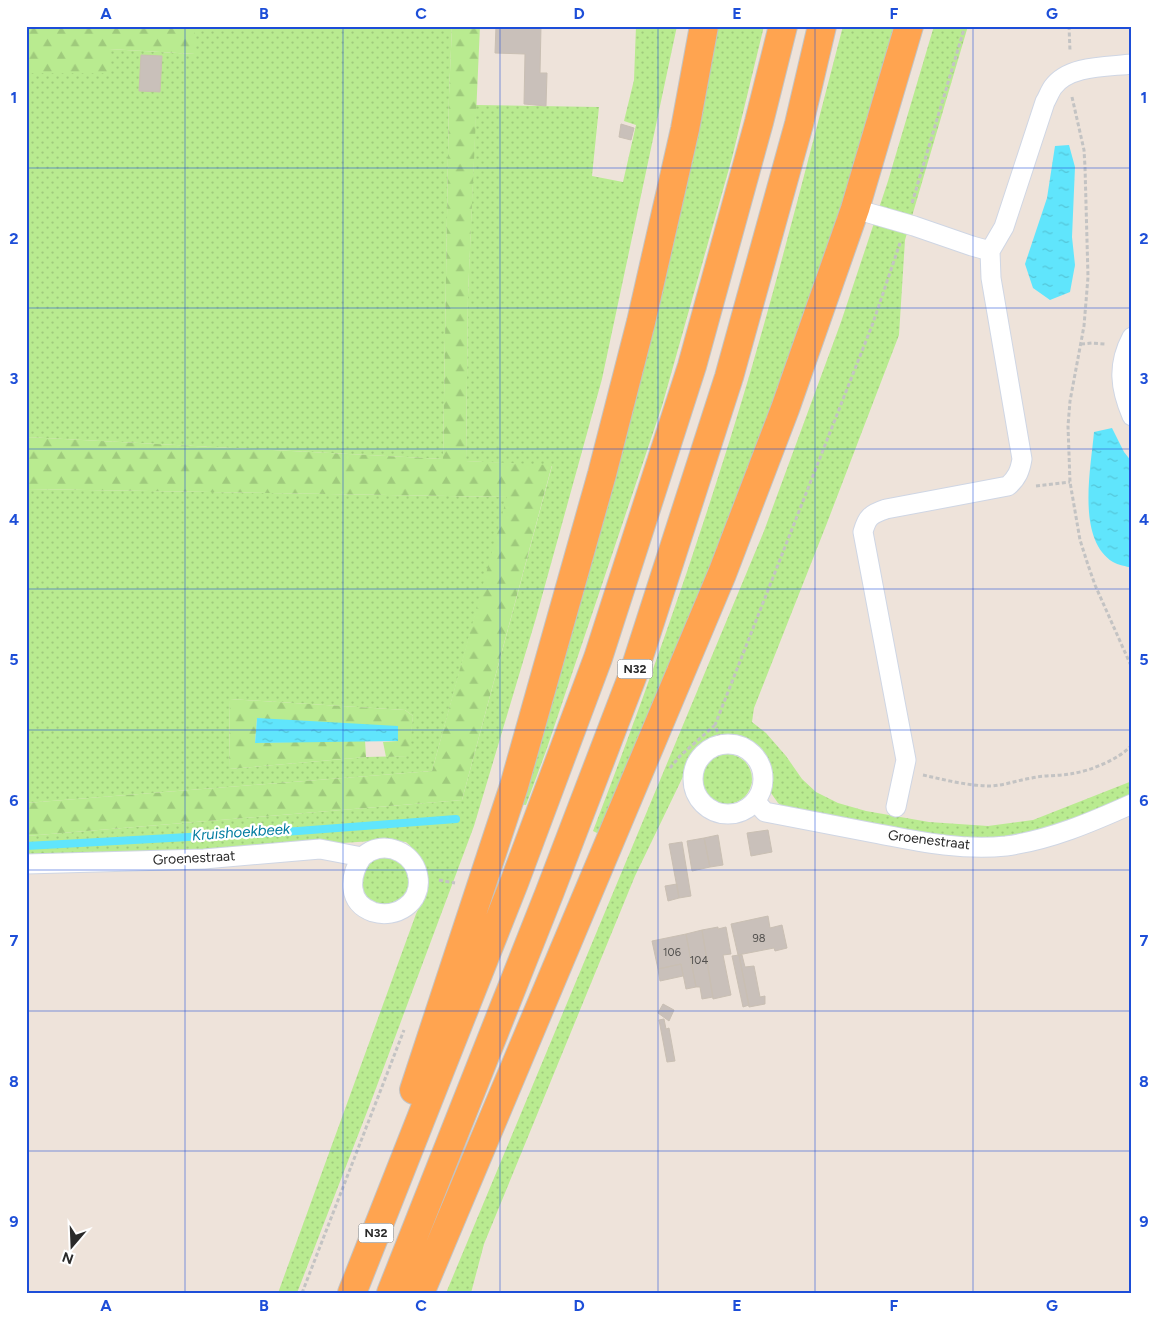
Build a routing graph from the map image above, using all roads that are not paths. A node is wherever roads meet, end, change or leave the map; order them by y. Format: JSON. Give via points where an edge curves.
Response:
{"nodes":[{"id":1,"x":704,"y":26,"type":"edge"},
{"id":2,"x":783,"y":26,"type":"edge"},
{"id":3,"x":822,"y":26,"type":"edge"},
{"id":4,"x":909,"y":26,"type":"edge"},
{"id":5,"x":1132,"y":64,"type":"edge"},
{"id":6,"x":855,"y":209,"type":"junction"},
{"id":7,"x":990,"y":251,"type":"junction"},
{"id":8,"x":1132,"y":337,"type":"edge"},
{"id":9,"x":1132,"y":416,"type":"edge"},
{"id":10,"x":756,"y":802,"type":"junction"},
{"id":11,"x":1132,"y":804,"type":"edge"},
{"id":12,"x":896,"y":806,"type":"dead end"},
{"id":13,"x":362,"y":857,"type":"dead end"},
{"id":14,"x":26,"y":864,"type":"edge"},
{"id":15,"x":400,"y":1173,"type":"junction"},
{"id":16,"x":352,"y":1293,"type":"edge"},
{"id":17,"x":391,"y":1293,"type":"edge"},
{"id":18,"x":420,"y":1293,"type":"edge"}],
"edges":[{"from":1,"to":15,"type":"highway","via":[[685,129],[644,312],[602,474],[514,786],[415,1088]]},
{"from":2,"to":15,"type":"highway","number":"N32","via":[[760,122],[692,366],[598,658]]},
{"from":3,"to":17,"type":"highway","number":"N32","via":[[799,124],[729,377],[634,672]]},
{"from":4,"to":6,"type":"highway"},
{"from":5,"to":7,"type":"street","via":[[1077,71],[1053,87],[1004,227]]},
{"from":6,"to":7,"type":"street"},
{"from":6,"to":18,"type":"highway","via":[[785,409],[722,574]]},
{"from":7,"to":12,"type":"street","via":[[991,278],[1022,459],[1020,471],[1008,486],[873,514],[863,532],[906,760]]},
{"from":8,"to":9,"type":"street","via":[[1125,349],[1121,370],[1124,396]]},
{"from":10,"to":10,"type":"street","via":[[732,814],[718,813],[707,807],[693,784],[699,758],[722,744],[739,745],[754,754],[763,769],[763,786]]},
{"from":10,"to":11,"type":"street","name":"Groenestraat","via":[[766,812],[908,840],[964,846],[1005,846],[1036,840]]},
{"from":13,"to":14,"type":"street","name":"Groenestraat","via":[[320,849],[204,859]]},
{"from":15,"to":16,"type":"highway","number":"N32"}]}
